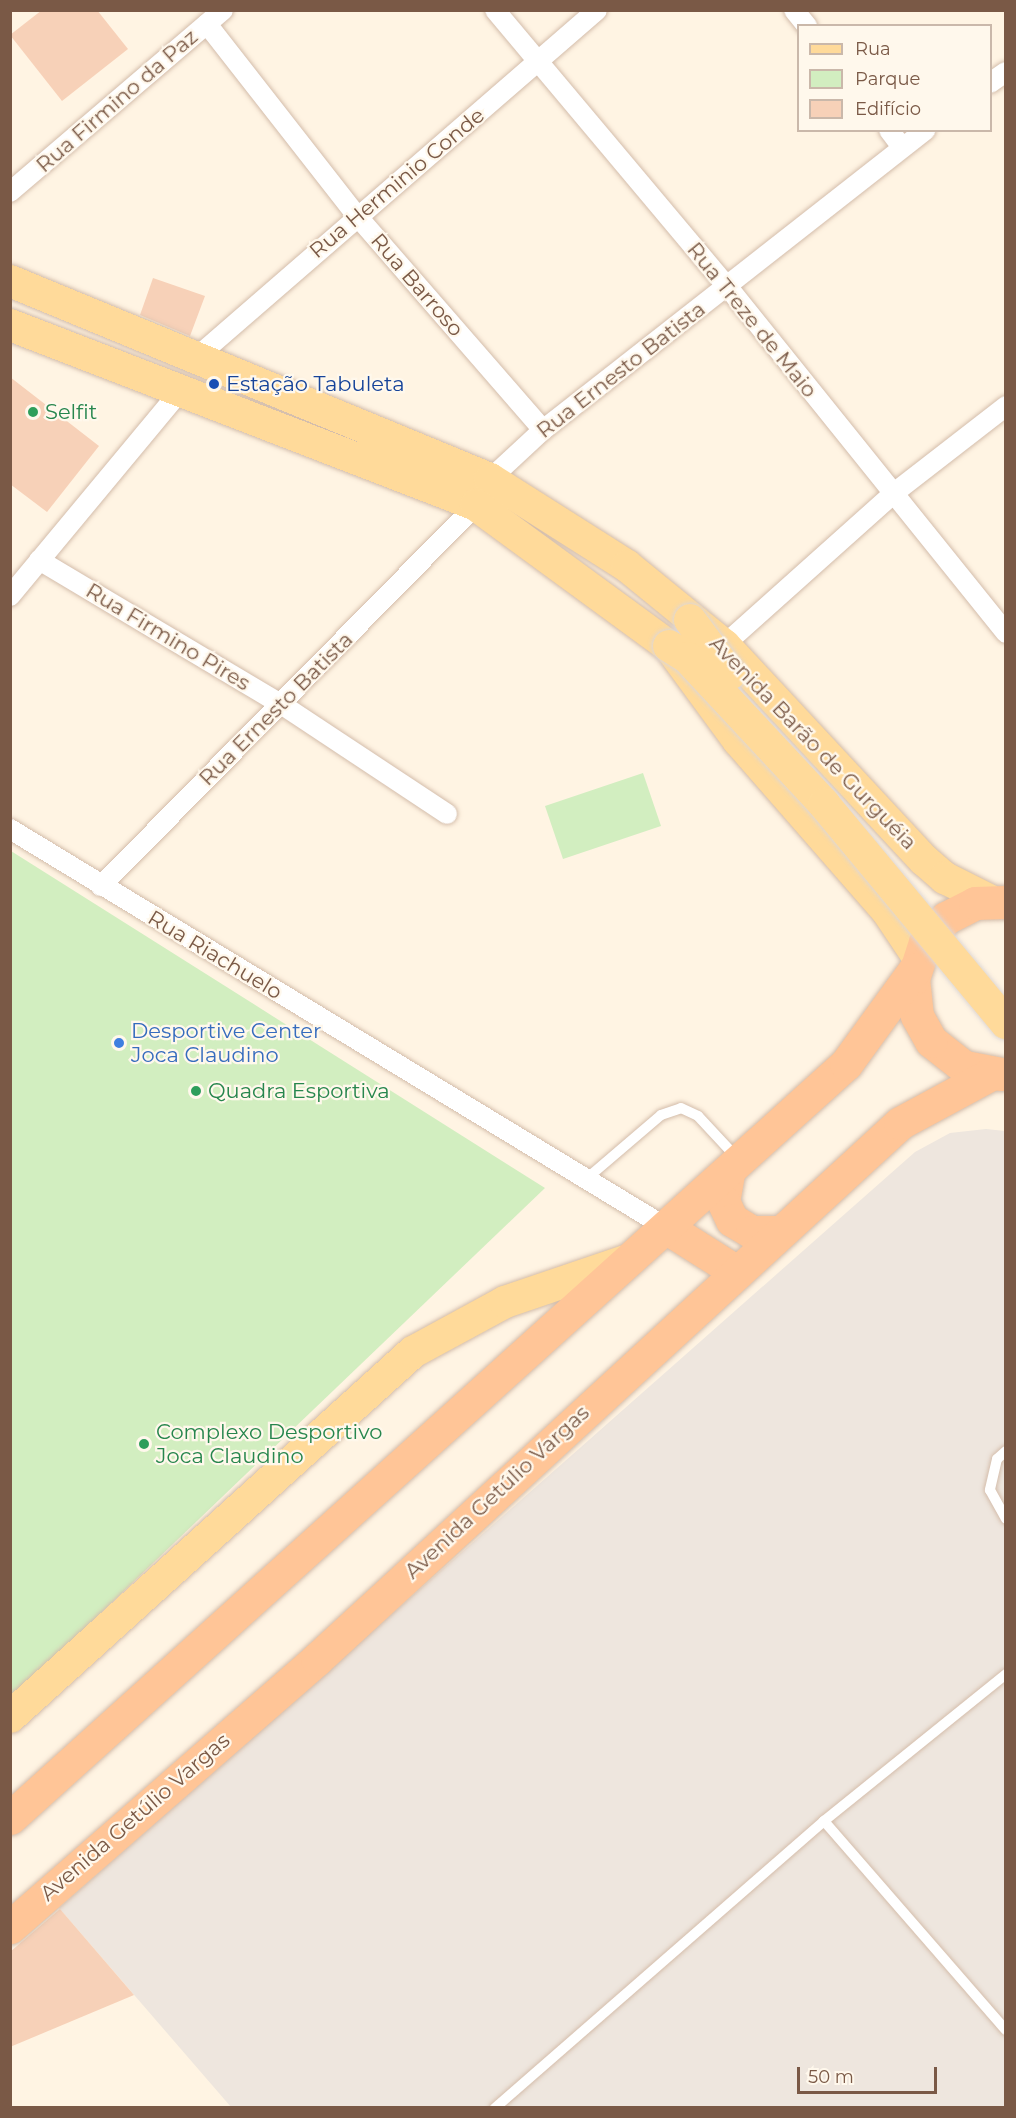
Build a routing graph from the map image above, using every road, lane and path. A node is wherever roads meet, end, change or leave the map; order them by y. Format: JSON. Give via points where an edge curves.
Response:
{"nodes":[{"id":1,"x":223,"y":10,"type":"edge"},
{"id":2,"x":495,"y":10,"type":"edge"},
{"id":3,"x":597,"y":10,"type":"edge"},
{"id":4,"x":794,"y":10,"type":"edge"},
{"id":5,"x":207,"y":24,"type":"junction"},
{"id":6,"x":805,"y":24,"type":"edge"},
{"id":7,"x":538,"y":63,"type":"junction"},
{"id":8,"x":1005,"y":72,"type":"edge"},
{"id":9,"x":992,"y":82,"type":"edge"},
{"id":10,"x":891,"y":132,"type":"edge"},
{"id":11,"x":922,"y":132,"type":"edge"},
{"id":12,"x":902,"y":147,"type":"junction"},
{"id":13,"x":10,"y":192,"type":"edge"},
{"id":14,"x":358,"y":217,"type":"junction"},
{"id":15,"x":10,"y":280,"type":"edge"},
{"id":16,"x":727,"y":286,"type":"junction"},
{"id":17,"x":10,"y":325,"type":"edge"},
{"id":18,"x":198,"y":356,"type":"junction"},
{"id":19,"x":180,"y":391,"type":"junction"},
{"id":20,"x":1005,"y":406,"type":"edge"},
{"id":21,"x":543,"y":430,"type":"junction"},
{"id":22,"x":483,"y":492,"type":"junction"},
{"id":23,"x":894,"y":493,"type":"junction"},
{"id":24,"x":39,"y":560,"type":"junction"},
{"id":25,"x":10,"y":596,"type":"edge"},
{"id":26,"x":690,"y":620,"type":"junction"},
{"id":27,"x":1005,"y":633,"type":"edge"},
{"id":28,"x":724,"y":645,"type":"junction"},
{"id":29,"x":669,"y":646,"type":"junction"},
{"id":30,"x":281,"y":704,"type":"junction"},
{"id":31,"x":447,"y":814,"type":"dead end"},
{"id":32,"x":10,"y":829,"type":"edge"},
{"id":33,"x":101,"y":886,"type":"junction"},
{"id":34,"x":1001,"y":900,"type":"edge"},
{"id":35,"x":916,"y":963,"type":"junction"},
{"id":36,"x":1005,"y":996,"type":"edge"},
{"id":37,"x":1005,"y":1023,"type":"edge"},
{"id":38,"x":1001,"y":1075,"type":"edge"},
{"id":39,"x":734,"y":1168,"type":"junction"},
{"id":40,"x":585,"y":1180,"type":"junction"},
{"id":41,"x":667,"y":1228,"type":"junction"},
{"id":42,"x":781,"y":1232,"type":"junction"},
{"id":43,"x":632,"y":1258,"type":"junction"},
{"id":44,"x":737,"y":1272,"type":"junction"},
{"id":45,"x":1005,"y":1451,"type":"edge"},
{"id":46,"x":1005,"y":1520,"type":"edge"},
{"id":47,"x":1005,"y":1674,"type":"edge"},
{"id":48,"x":10,"y":1717,"type":"edge"},
{"id":49,"x":10,"y":1818,"type":"edge"},
{"id":50,"x":824,"y":1821,"type":"junction"},
{"id":51,"x":10,"y":1927,"type":"edge"},
{"id":52,"x":1005,"y":2030,"type":"edge"},
{"id":53,"x":495,"y":2108,"type":"edge"}],
"edges":[{"from":1,"to":5,"type":"street","name":"Rua Firmino da Paz"},
{"from":2,"to":7,"type":"street","name":"Rua Treze de Maio"},
{"from":3,"to":7,"type":"street","name":"Rua Herminio Conde"},
{"from":4,"to":6,"type":"street"},
{"from":5,"to":13,"type":"street","name":"Rua Firmino da Paz"},
{"from":5,"to":14,"type":"street","name":"Rua Barroso"},
{"from":7,"to":14,"type":"street","name":"Rua Herminio Conde"},
{"from":7,"to":16,"type":"street","name":"Rua Treze de Maio"},
{"from":8,"to":9,"type":"street"},
{"from":10,"to":12,"type":"street"},
{"from":11,"to":12,"type":"street","name":"Rua Ernesto Batista"},
{"from":12,"to":16,"type":"street","name":"Rua Ernesto Batista"},
{"from":14,"to":18,"type":"street","name":"Rua Herminio Conde"},
{"from":14,"to":21,"type":"street","name":"Rua Barroso"},
{"from":15,"to":18,"type":"main road","name":"Avenida Barão de Gurguéia"},
{"from":16,"to":21,"type":"street","name":"Rua Ernesto Batista"},
{"from":16,"to":23,"type":"street","name":"Rua Treze de Maio"},
{"from":17,"to":19,"type":"main road","name":"Avenida Barão de Gurguéia"},
{"from":18,"to":22,"type":"main road","name":"Avenida Barão de Gurguéia"},
{"from":19,"to":22,"type":"main road","name":"Avenida Barão de Gurguéia","via":[[386,465]]},
{"from":19,"to":24,"type":"street"},
{"from":20,"to":23,"type":"street"},
{"from":21,"to":22,"type":"street","name":"Rua Ernesto Batista"},
{"from":22,"to":26,"type":"main road","name":"Avenida Barão de Gurguéia","via":[[627,566]]},
{"from":22,"to":29,"type":"main road","name":"Avenida Barão de Gurguéia"},
{"from":22,"to":30,"type":"street","name":"Rua Ernesto Batista"},
{"from":23,"to":27,"type":"street","name":"Rua Treze de Maio"},
{"from":23,"to":28,"type":"street"},
{"from":24,"to":25,"type":"street"},
{"from":24,"to":30,"type":"street","name":"Rua Firmino Pires"},
{"from":26,"to":28,"type":"main road","name":"Avenida Barão de Gurguéia"},
{"from":26,"to":36,"type":"main road","bridge":true,"via":[[706,649],[845,799]]},
{"from":28,"to":34,"type":"main road","name":"Avenida Barão de Gurguéia","via":[[924,860],[945,878]]},
{"from":29,"to":35,"type":"main road","name":"Avenida Barão de Gurguéia","via":[[738,740],[888,912]]},
{"from":29,"to":37,"type":"main road","bridge":true,"via":[[688,658],[824,804]]},
{"from":30,"to":31,"type":"street","name":"Rua Firmino Pires"},
{"from":30,"to":33,"type":"street","name":"Rua Ernesto Batista"},
{"from":32,"to":33,"type":"street","name":"Rua Riachuelo"},
{"from":33,"to":40,"type":"street","name":"Rua Riachuelo"},
{"from":34,"to":35,"type":"highway","via":[[946,918]]},
{"from":35,"to":38,"type":"highway","via":[[914,1002],[923,1029],[940,1051],[964,1067]]},
{"from":35,"to":39,"type":"highway","via":[[846,1064]]},
{"from":38,"to":42,"type":"highway","name":"Avenida Getúlio Vargas","via":[[900,1123]]},
{"from":39,"to":40,"type":"lane","via":[[698,1116],[681,1108],[661,1115]]},
{"from":39,"to":41,"type":"highway"},
{"from":39,"to":42,"type":"highway","via":[[723,1201],[732,1220],[752,1232]]},
{"from":40,"to":41,"type":"street","name":"Rua Riachuelo"},
{"from":41,"to":43,"type":"highway"},
{"from":41,"to":44,"type":"highway"},
{"from":42,"to":44,"type":"highway","name":"Avenida Getúlio Vargas"},
{"from":43,"to":48,"type":"main road","via":[[505,1302],[413,1352]]},
{"from":43,"to":49,"type":"highway"},
{"from":44,"to":51,"type":"highway","name":"Avenida Getúlio Vargas","via":[[318,1659]]},
{"from":45,"to":46,"type":"lane","via":[[997,1459],[990,1490]]},
{"from":47,"to":50,"type":"lane"},
{"from":50,"to":52,"type":"lane"},
{"from":50,"to":53,"type":"lane"}]}
